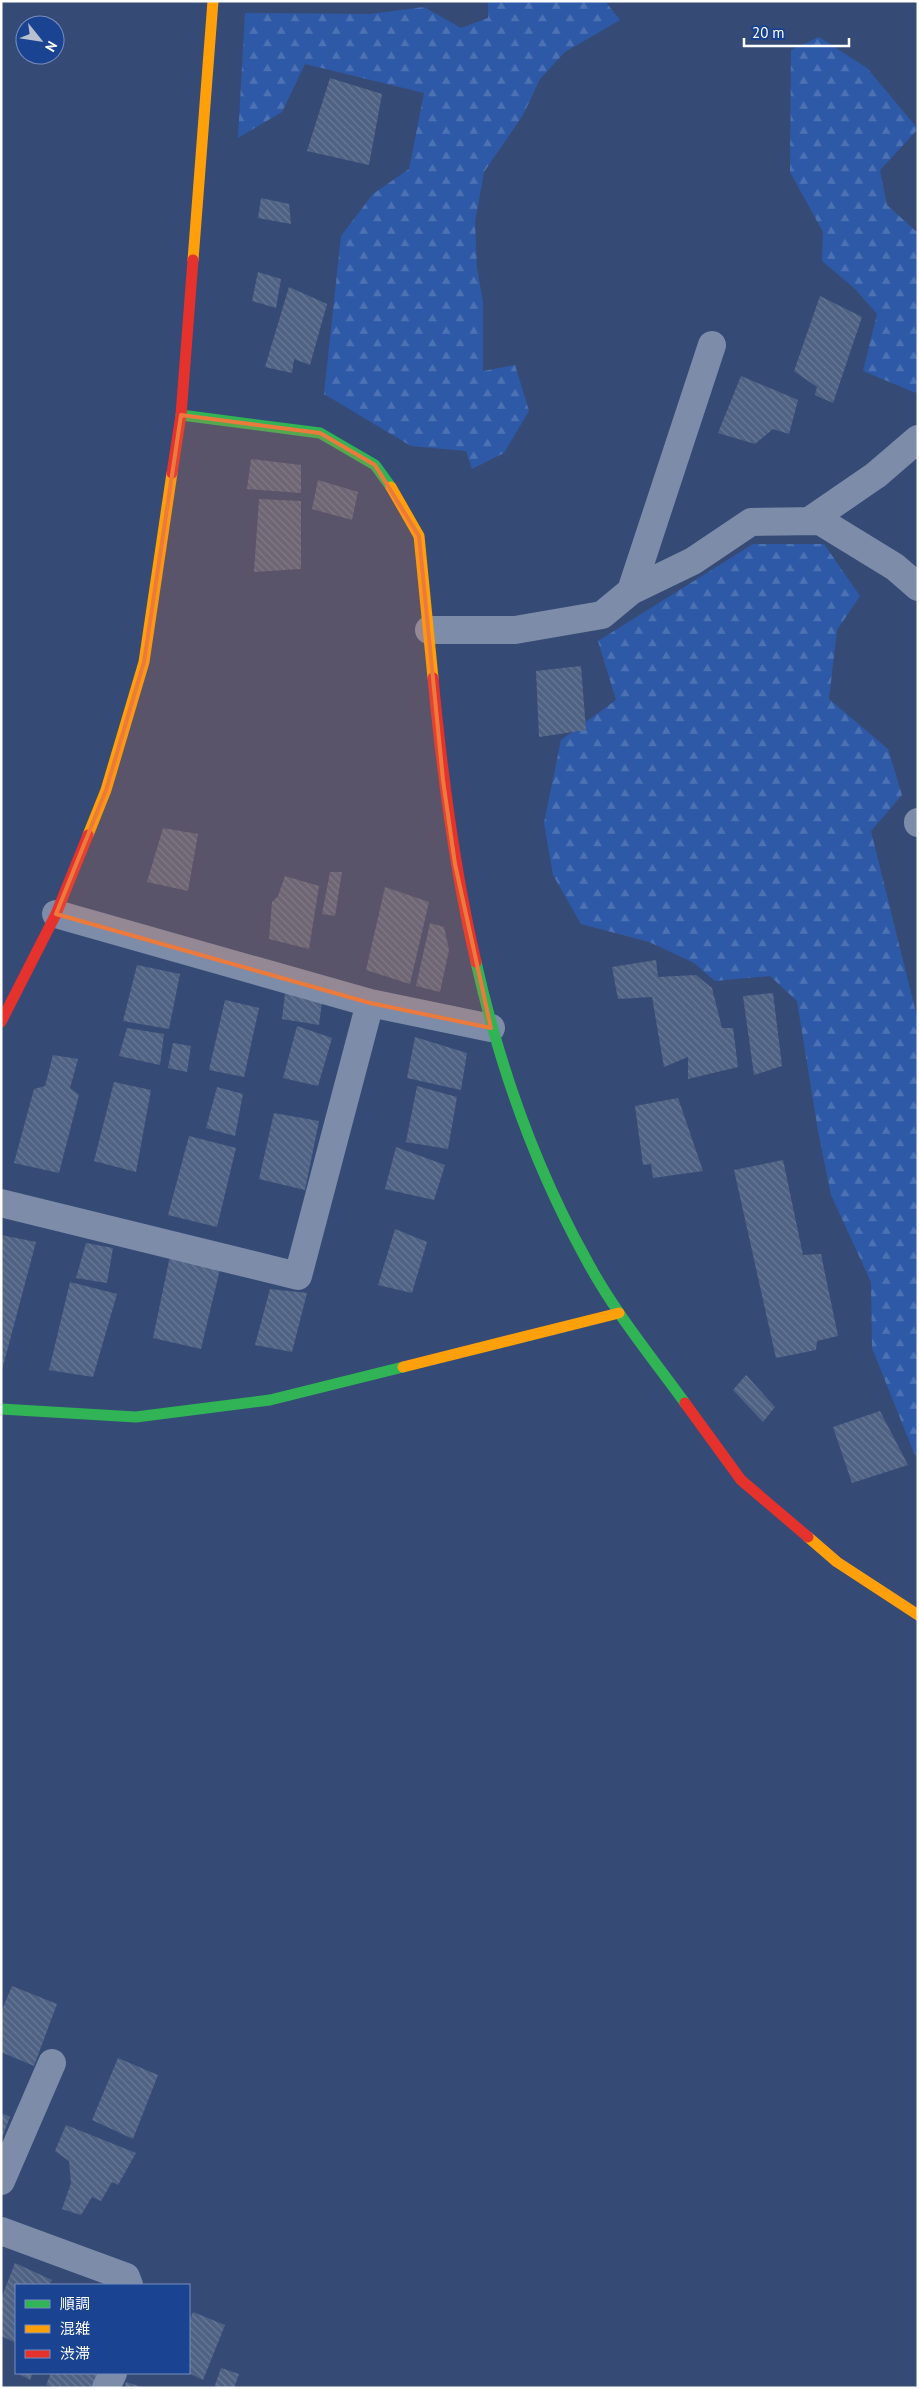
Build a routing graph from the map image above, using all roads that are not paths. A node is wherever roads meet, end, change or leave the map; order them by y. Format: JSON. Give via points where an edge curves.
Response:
{"nodes":[{"id":1,"x":213,"y":1,"type":"edge"},
{"id":2,"x":712,"y":345,"type":"dead end"},
{"id":3,"x":181,"y":415,"type":"junction"},
{"id":4,"x":918,"y":439,"type":"edge"},
{"id":5,"x":809,"y":521,"type":"junction"},
{"id":6,"x":918,"y":587,"type":"edge"},
{"id":7,"x":631,"y":591,"type":"junction"},
{"id":8,"x":429,"y":630,"type":"junction"},
{"id":9,"x":56,"y":914,"type":"junction"},
{"id":10,"x":370,"y":1003,"type":"junction"},
{"id":11,"x":1,"y":1022,"type":"edge"},
{"id":12,"x":490,"y":1028,"type":"junction"},
{"id":13,"x":1,"y":1203,"type":"edge"},
{"id":14,"x":619,"y":1313,"type":"junction"},
{"id":15,"x":1,"y":1409,"type":"edge"},
{"id":16,"x":918,"y":1615,"type":"edge"},
{"id":17,"x":52,"y":2063,"type":"dead end"},
{"id":18,"x":1,"y":2181,"type":"edge"},
{"id":19,"x":1,"y":2231,"type":"edge"},
{"id":20,"x":129,"y":2284,"type":"edge"},
{"id":21,"x":112,"y":2374,"type":"edge"},
{"id":22,"x":106,"y":2388,"type":"edge"}],
"edges":[{"from":1,"to":3,"type":"street"},
{"from":2,"to":7,"type":"street"},
{"from":3,"to":8,"type":"street","via":[[320,433],[375,465],[397,495],[419,536]]},
{"from":3,"to":9,"type":"street","via":[[144,662],[106,790]]},
{"from":4,"to":5,"type":"street","via":[[876,475]]},
{"from":5,"to":6,"type":"street","via":[[820,521],[895,567]]},
{"from":5,"to":7,"type":"street","via":[[751,522],[693,561]]},
{"from":7,"to":8,"type":"street","via":[[602,615],[515,630]]},
{"from":8,"to":12,"type":"street","via":[[442,780],[455,864]]},
{"from":9,"to":10,"type":"street"},
{"from":9,"to":11,"type":"street"},
{"from":10,"to":12,"type":"street"},
{"from":10,"to":13,"type":"street","via":[[298,1276]]},
{"from":12,"to":14,"type":"street","via":[[544,1174],[586,1260]]},
{"from":14,"to":15,"type":"street","via":[[270,1400],[136,1417]]},
{"from":14,"to":16,"type":"street","via":[[741,1480],[837,1562]]},
{"from":17,"to":18,"type":"street"},
{"from":19,"to":20,"type":"street","via":[[126,2277]]},
{"from":21,"to":22,"type":"street"}]}
